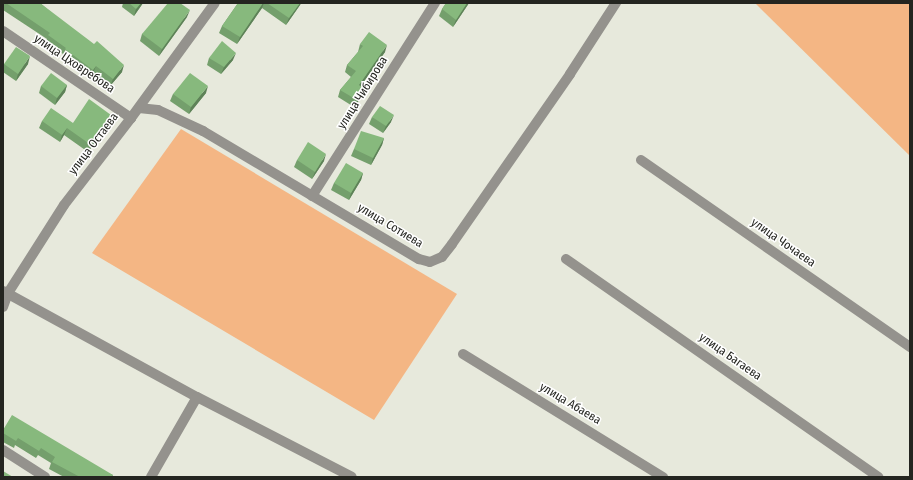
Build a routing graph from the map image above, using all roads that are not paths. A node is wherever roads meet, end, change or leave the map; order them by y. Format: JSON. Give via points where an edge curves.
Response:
{"nodes":[{"id":1,"x":215,"y":3,"type":"edge"},
{"id":2,"x":435,"y":3,"type":"edge"},
{"id":3,"x":616,"y":3,"type":"edge"},
{"id":4,"x":3,"y":31,"type":"edge"},
{"id":5,"x":139,"y":108,"type":"junction"},
{"id":6,"x":131,"y":118,"type":"junction"},
{"id":7,"x":641,"y":160,"type":"dead end"},
{"id":8,"x":312,"y":196,"type":"junction"},
{"id":9,"x":566,"y":259,"type":"dead end"},
{"id":10,"x":5,"y":292,"type":"edge"},
{"id":11,"x":3,"y":307,"type":"edge"},
{"id":12,"x":910,"y":347,"type":"edge"},
{"id":13,"x":463,"y":354,"type":"dead end"},
{"id":14,"x":197,"y":396,"type":"junction"},
{"id":15,"x":3,"y":450,"type":"edge"},
{"id":16,"x":45,"y":477,"type":"edge"},
{"id":17,"x":151,"y":477,"type":"edge"},
{"id":18,"x":352,"y":477,"type":"edge"},
{"id":19,"x":663,"y":477,"type":"edge"},
{"id":20,"x":880,"y":477,"type":"edge"}],
"edges":[{"from":1,"to":5,"type":"street","name":"улица Остаева"},
{"from":2,"to":8,"type":"street","name":"улица Чибирова"},
{"from":3,"to":8,"type":"street","name":"улица Сотиева","via":[[570,74],[442,257],[430,262],[419,259]]},
{"from":4,"to":6,"type":"street","name":"улица Цховребова"},
{"from":5,"to":6,"type":"street","name":"улица Остаева"},
{"from":5,"to":8,"type":"street","name":"улица Сотиева","via":[[158,110],[178,117]]},
{"from":6,"to":10,"type":"street","name":"улица Остаева","via":[[64,205]]},
{"from":7,"to":12,"type":"street","name":"улица Чочаева"},
{"from":9,"to":20,"type":"street","name":"улица Багаева"},
{"from":10,"to":11,"type":"street","name":"улица Остаева"},
{"from":10,"to":14,"type":"street"},
{"from":13,"to":19,"type":"street","name":"улица Абаева"},
{"from":14,"to":17,"type":"street"},
{"from":14,"to":18,"type":"street"},
{"from":15,"to":16,"type":"street"}]}
